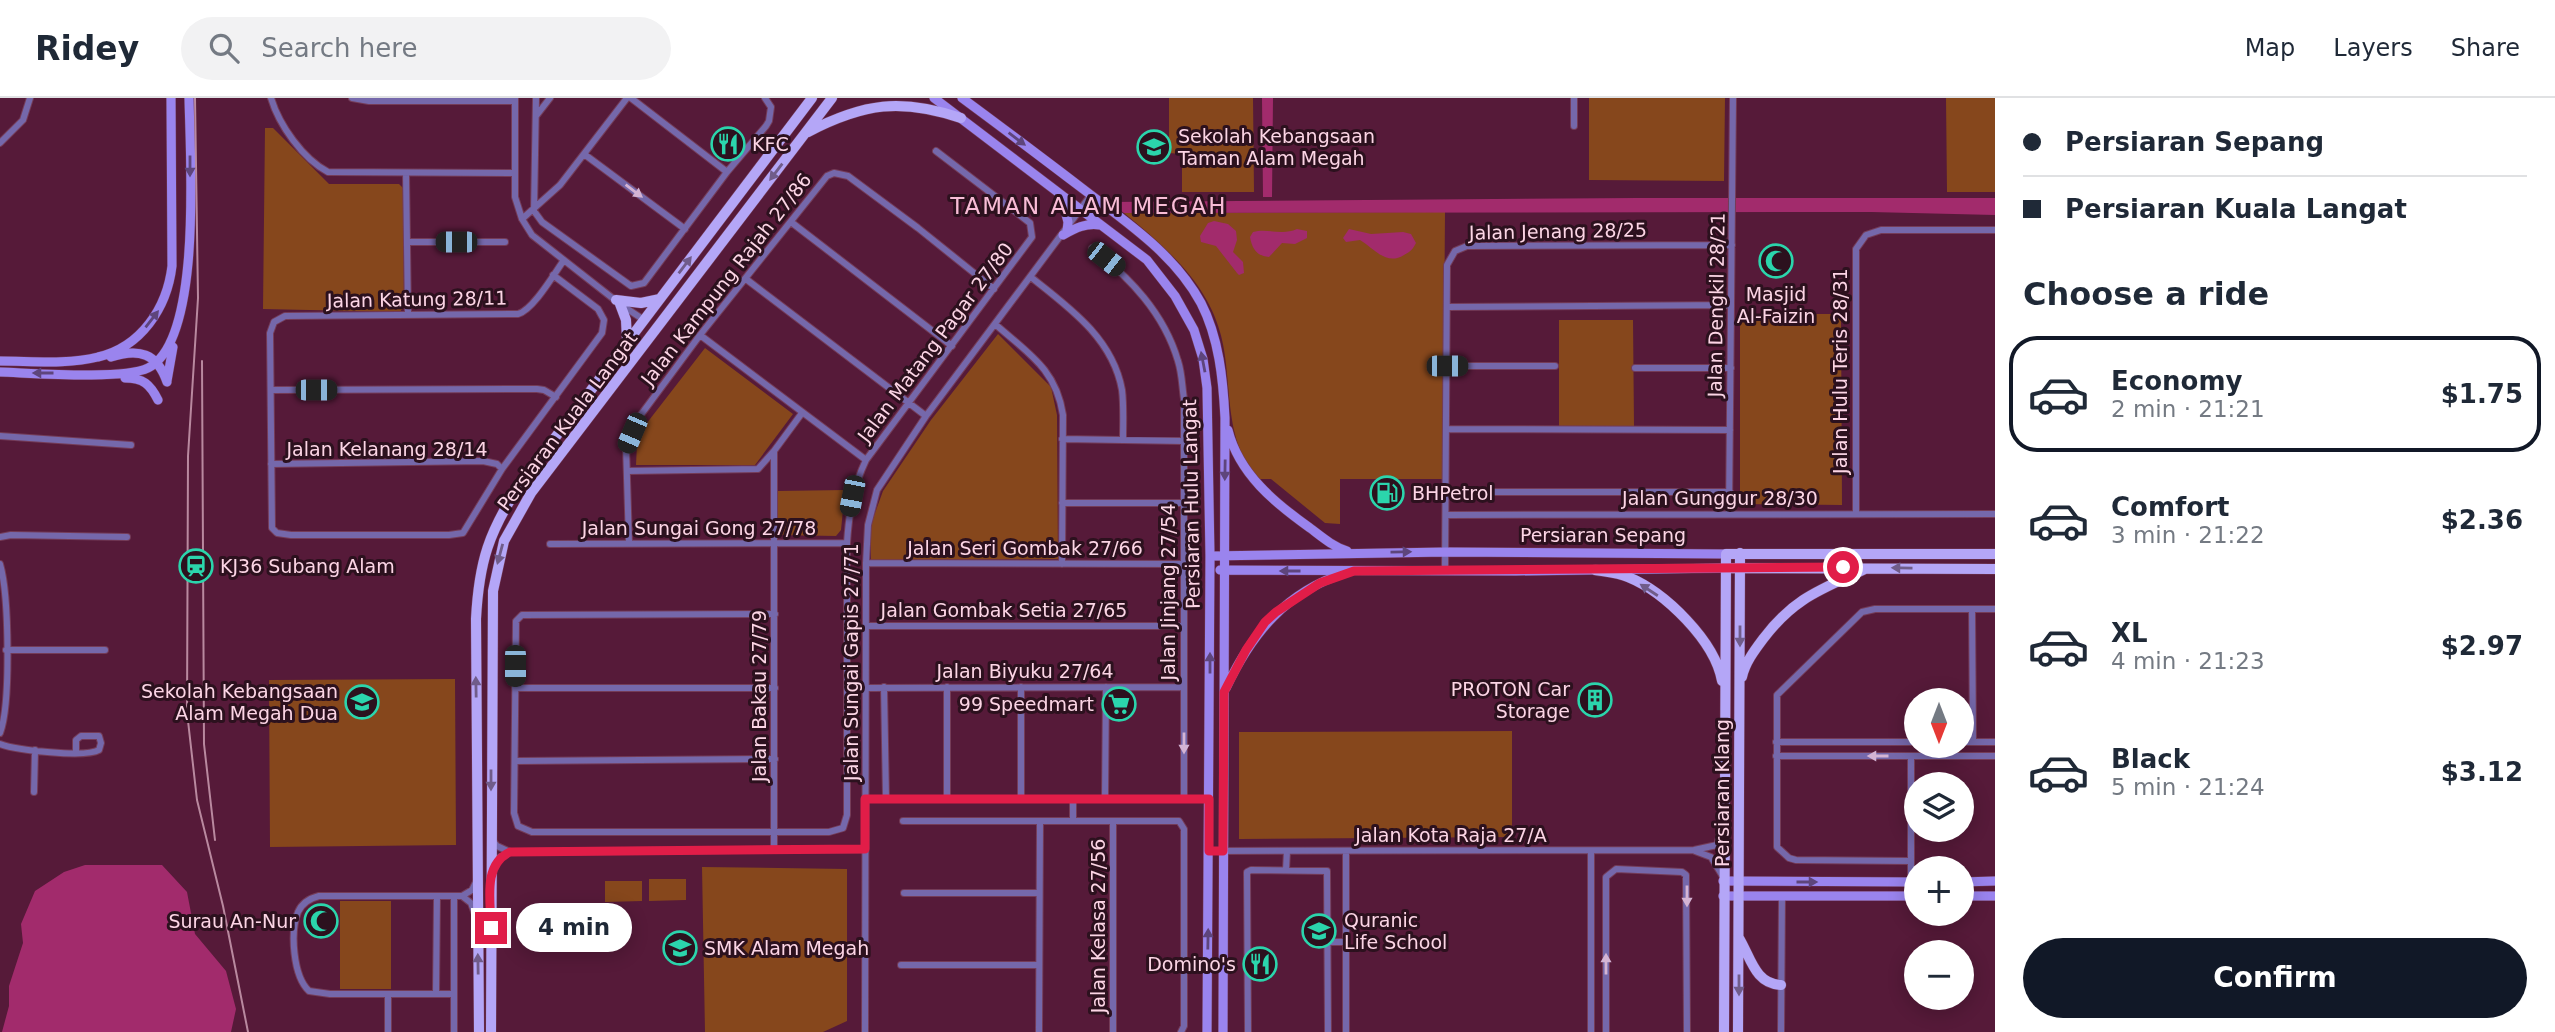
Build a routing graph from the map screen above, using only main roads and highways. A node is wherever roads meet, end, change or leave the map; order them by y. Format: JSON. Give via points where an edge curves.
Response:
{"nodes":[{"id":1,"x":172,"y":98,"type":"edge"},
{"id":2,"x":189,"y":98,"type":"edge"},
{"id":3,"x":812,"y":98,"type":"edge"},
{"id":4,"x":832,"y":98,"type":"edge"},
{"id":5,"x":934,"y":98,"type":"edge"},
{"id":6,"x":962,"y":98,"type":"edge"},
{"id":7,"x":961,"y":118,"type":"junction"},
{"id":8,"x":805,"y":134,"type":"junction"},
{"id":9,"x":1061,"y":195,"type":"junction"},
{"id":10,"x":1102,"y":225,"type":"junction"},
{"id":11,"x":684,"y":295,"type":"junction"},
{"id":12,"x":660,"y":299,"type":"junction"},
{"id":13,"x":644,"y":320,"type":"junction"},
{"id":14,"x":174,"y":338,"type":"junction"},
{"id":15,"x":627,"y":340,"type":"junction"},
{"id":16,"x":78,"y":360,"type":"junction"},
{"id":17,"x":0,"y":361,"type":"edge"},
{"id":18,"x":158,"y":362,"type":"junction"},
{"id":19,"x":624,"y":371,"type":"junction"},
{"id":20,"x":0,"y":372,"type":"edge"},
{"id":21,"x":83,"y":374,"type":"junction"},
{"id":22,"x":158,"y":400,"type":"dead end"},
{"id":23,"x":1225,"y":418,"type":"junction"},
{"id":24,"x":1355,"y":553,"type":"junction"},
{"id":25,"x":1726,"y":554,"type":"junction"},
{"id":26,"x":1740,"y":554,"type":"junction"},
{"id":27,"x":1947,"y":554,"type":"junction"},
{"id":28,"x":1995,"y":554,"type":"edge"},
{"id":29,"x":1224,"y":555,"type":"junction"},
{"id":30,"x":1210,"y":556,"type":"junction"},
{"id":31,"x":1869,"y":567,"type":"junction"},
{"id":32,"x":1726,"y":568,"type":"junction"},
{"id":33,"x":1740,"y":568,"type":"junction"},
{"id":34,"x":1947,"y":568,"type":"junction"},
{"id":35,"x":1995,"y":569,"type":"edge"},
{"id":36,"x":1210,"y":570,"type":"junction"},
{"id":37,"x":1224,"y":570,"type":"junction"},
{"id":38,"x":1595,"y":570,"type":"junction"},
{"id":39,"x":1354,"y":571,"type":"junction"},
{"id":40,"x":1224,"y":692,"type":"junction"},
{"id":41,"x":1740,"y":695,"type":"junction"},
{"id":42,"x":1726,"y":702,"type":"junction"},
{"id":43,"x":1723,"y":878,"type":"junction"},
{"id":44,"x":1739,"y":881,"type":"junction"},
{"id":45,"x":1995,"y":881,"type":"edge"},
{"id":46,"x":1904,"y":882,"type":"edge"},
{"id":47,"x":1974,"y":882,"type":"edge"},
{"id":48,"x":1723,"y":896,"type":"junction"},
{"id":49,"x":1739,"y":896,"type":"junction"},
{"id":50,"x":1904,"y":896,"type":"edge"},
{"id":51,"x":1974,"y":896,"type":"edge"},
{"id":52,"x":1995,"y":896,"type":"edge"},
{"id":53,"x":1739,"y":938,"type":"junction"},
{"id":54,"x":1781,"y":985,"type":"road end"},
{"id":55,"x":1207,"y":1030,"type":"edge"},
{"id":56,"x":479,"y":1032,"type":"edge"},
{"id":57,"x":491,"y":1032,"type":"edge"},
{"id":58,"x":1223,"y":1032,"type":"edge"},
{"id":59,"x":1724,"y":1032,"type":"edge"},
{"id":60,"x":1738,"y":1032,"type":"edge"}],
"edges":[{"from":16,"to":1,"type":"main road","one_way":true,"via":[[117,350],[158,315],[172,266]]},
{"from":2,"to":14,"type":"main road","one_way":true,"via":[[190,239],[184,299]]},
{"from":12,"to":3,"type":"main road","name":"Persiaran Kuala Langat","one_way":true},
{"from":4,"to":8,"type":"main road","name":"Persiaran Kuala Langat"},
{"from":5,"to":7,"type":"main road","name":"Persiaran Hulu Langat"},
{"from":6,"to":23,"type":"main road","name":"Persiaran Hulu Langat","one_way":true,"via":[[1158,248],[1189,285],[1217,348]]},
{"from":7,"to":8,"type":"main road","via":[[911,103],[879,104]]},
{"from":7,"to":9,"type":"main road","name":"Persiaran Hulu Langat"},
{"from":8,"to":11,"type":"main road","name":"Persiaran Kuala Langat","one_way":true},
{"from":9,"to":10,"type":"main road","name":"Persiaran Hulu Langat"},
{"from":9,"to":10,"type":"main road","via":[[1068,222],[1065,233],[1085,225]]},
{"from":30,"to":10,"type":"main road","name":"Persiaran Hulu Langat","one_way":true,"via":[[1207,388],[1199,343],[1162,277]]},
{"from":11,"to":13,"type":"main road","via":[[657,319]]},
{"from":11,"to":19,"type":"main road","name":"Persiaran Kuala Langat"},
{"from":12,"to":13,"type":"main road","name":"Persiaran Kuala Langat"},
{"from":12,"to":15,"type":"main road","via":[[618,302],[626,320]]},
{"from":13,"to":15,"type":"main road","name":"Persiaran Kuala Langat"},
{"from":13,"to":19,"type":"main road","via":[[644,335]]},
{"from":14,"to":18,"type":"main road"},
{"from":14,"to":18,"type":"main road","via":[[167,382]]},
{"from":56,"to":15,"type":"main road","name":"Persiaran Kuala Langat","one_way":true,"via":[[476,619],[480,571],[498,519],[520,484]]},
{"from":16,"to":17,"type":"main road"},
{"from":16,"to":18,"type":"main road","via":[[97,361],[135,352]]},
{"from":18,"to":21,"type":"main road","via":[[132,373]]},
{"from":19,"to":57,"type":"main road","name":"Persiaran Kuala Langat","one_way":true,"via":[[531,493],[501,551],[493,591]]},
{"from":21,"to":20,"type":"main road","one_way":true},
{"from":21,"to":22,"type":"main road","via":[[140,379]]},
{"from":23,"to":24,"type":"main road","via":[[1240,460],[1268,495],[1327,542]]},
{"from":23,"to":29,"type":"main road","name":"Persiaran Hulu Langat","one_way":true},
{"from":24,"to":25,"type":"main road","name":"Persiaran Sepang","one_way":true},
{"from":24,"to":29,"type":"main road","name":"Persiaran Sepang"},
{"from":25,"to":26,"type":"main road","name":"Persiaran Sepang"},
{"from":25,"to":32,"type":"main road","name":"Persiaran Klang"},
{"from":26,"to":27,"type":"main road","name":"Persiaran Sepang"},
{"from":26,"to":33,"type":"main road","name":"Persiaran Klang"},
{"from":27,"to":28,"type":"main road","name":"Persiaran Sepang"},
{"from":27,"to":34,"type":"main road"},
{"from":29,"to":30,"type":"main road","name":"Persiaran Sepang"},
{"from":29,"to":37,"type":"main road","name":"Persiaran Hulu Langat"},
{"from":30,"to":36,"type":"main road","name":"Persiaran Hulu Langat"},
{"from":31,"to":33,"type":"main road","name":"Persiaran Sepang"},
{"from":34,"to":31,"type":"main road","name":"Persiaran Sepang","one_way":true},
{"from":31,"to":41,"type":"main road","via":[[1809,594],[1784,614],[1750,658]]},
{"from":32,"to":33,"type":"main road","name":"Persiaran Sepang"},
{"from":32,"to":38,"type":"main road","name":"Persiaran Sepang"},
{"from":32,"to":42,"type":"main road","name":"Persiaran Klang"},
{"from":33,"to":41,"type":"main road","name":"Persiaran Klang","one_way":true},
{"from":34,"to":35,"type":"main road","name":"Persiaran Sepang"},
{"from":36,"to":37,"type":"main road","name":"Persiaran Sepang"},
{"from":55,"to":36,"type":"main road","name":"Persiaran Hulu Langat","one_way":true},
{"from":39,"to":37,"type":"main road","name":"Persiaran Sepang","one_way":true},
{"from":37,"to":40,"type":"main road","name":"Persiaran Hulu Langat"},
{"from":38,"to":39,"type":"main road","name":"Persiaran Sepang"},
{"from":42,"to":38,"type":"main road","one_way":true,"via":[[1716,662],[1678,612],[1626,576]]},
{"from":39,"to":40,"type":"main road","via":[[1320,583],[1276,612],[1251,643]]},
{"from":40,"to":58,"type":"main road","name":"Persiaran Hulu Langat"},
{"from":41,"to":44,"type":"main road","name":"Persiaran Klang"},
{"from":42,"to":43,"type":"main road","name":"Persiaran Klang"},
{"from":43,"to":44,"type":"main road"},
{"from":43,"to":48,"type":"main road","name":"Persiaran Klang"},
{"from":44,"to":46,"type":"main road","one_way":true},
{"from":44,"to":49,"type":"main road","name":"Persiaran Klang"},
{"from":45,"to":47,"type":"main road"},
{"from":48,"to":49,"type":"main road"},
{"from":48,"to":59,"type":"main road","name":"Persiaran Klang"},
{"from":49,"to":50,"type":"main road"},
{"from":49,"to":53,"type":"main road","name":"Persiaran Klang"},
{"from":51,"to":52,"type":"main road"},
{"from":53,"to":54,"type":"main road","via":[[1763,981]]},
{"from":53,"to":60,"type":"main road","name":"Persiaran Klang","one_way":true}]}
